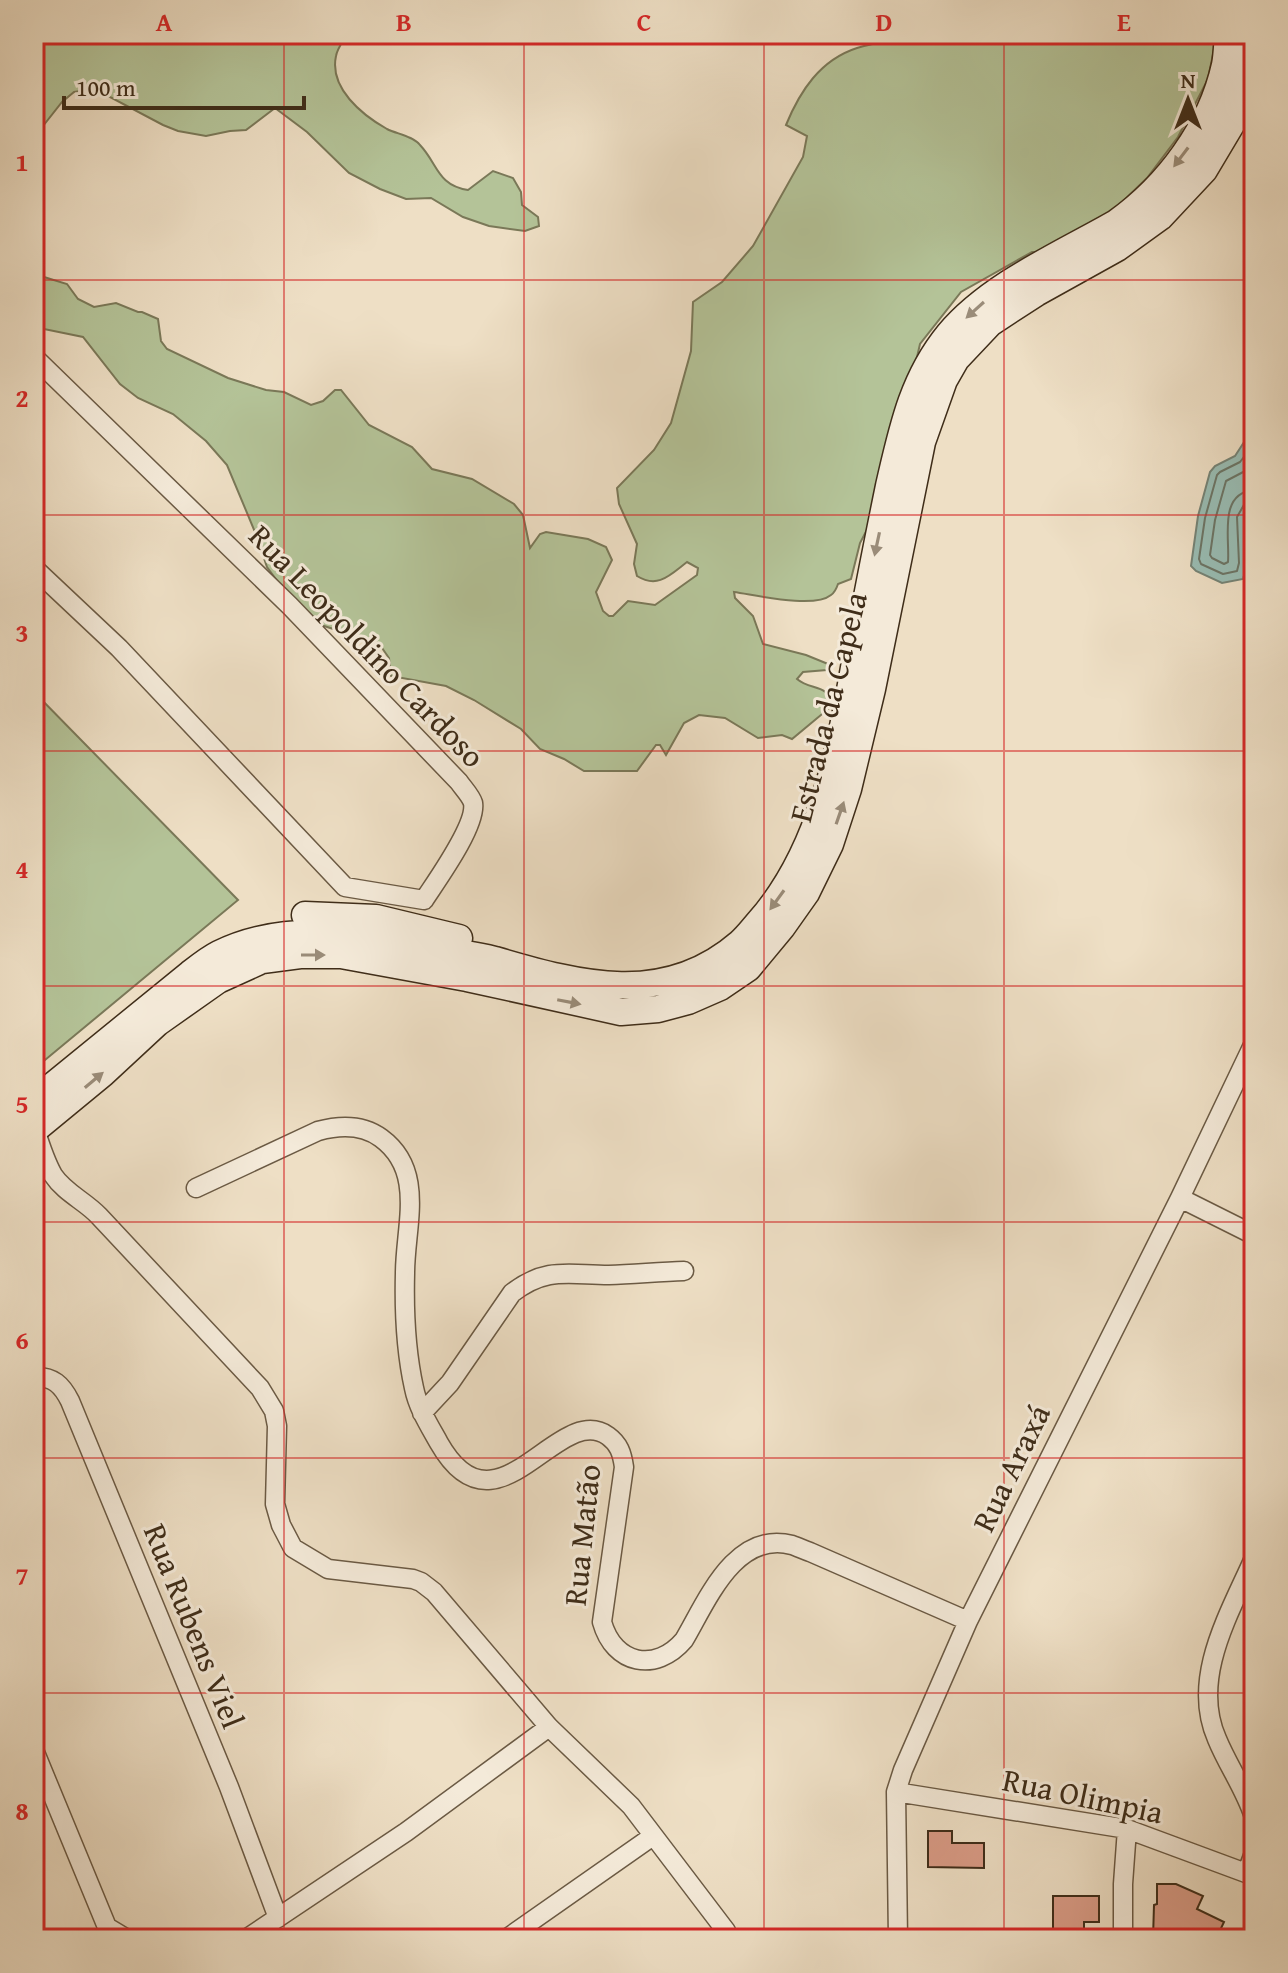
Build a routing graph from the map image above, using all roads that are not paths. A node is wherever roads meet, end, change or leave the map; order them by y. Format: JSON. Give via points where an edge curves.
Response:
{"nodes":[{"id":1,"x":1228,"y":34,"type":"edge"},
{"id":2,"x":1252,"y":34,"type":"edge"},
{"id":3,"x":34,"y":357,"type":"edge"},
{"id":4,"x":34,"y":568,"type":"edge"},
{"id":5,"x":345,"y":887,"type":"junction"},
{"id":6,"x":424,"y":900,"type":"junction"},
{"id":7,"x":318,"y":915,"type":"junction"},
{"id":8,"x":436,"y":933,"type":"junction"},
{"id":9,"x":268,"y":938,"type":"junction"},
{"id":10,"x":486,"y":969,"type":"junction"},
{"id":11,"x":1254,"y":1043,"type":"edge"},
{"id":12,"x":34,"y":1101,"type":"edge"},
{"id":13,"x":35,"y":1130,"type":"edge"},
{"id":14,"x":196,"y":1188,"type":"dead end"},
{"id":15,"x":1180,"y":1198,"type":"junction"},
{"id":16,"x":1254,"y":1235,"type":"edge"},
{"id":17,"x":684,"y":1271,"type":"dead end"},
{"id":18,"x":34,"y":1377,"type":"edge"},
{"id":19,"x":422,"y":1413,"type":"junction"},
{"id":20,"x":1254,"y":1558,"type":"edge"},
{"id":21,"x":968,"y":1621,"type":"junction"},
{"id":22,"x":549,"y":1727,"type":"junction"},
{"id":23,"x":34,"y":1750,"type":"edge"},
{"id":24,"x":896,"y":1792,"type":"junction"},
{"id":25,"x":1254,"y":1817,"type":"edge"},
{"id":26,"x":1127,"y":1829,"type":"junction"},
{"id":27,"x":653,"y":1836,"type":"junction"},
{"id":28,"x":1254,"y":1853,"type":"edge"},
{"id":29,"x":1250,"y":1874,"type":"edge"},
{"id":30,"x":278,"y":1918,"type":"junction"},
{"id":31,"x":103,"y":1933,"type":"edge"},
{"id":32,"x":127,"y":1939,"type":"edge"},
{"id":33,"x":246,"y":1939,"type":"edge"},
{"id":34,"x":506,"y":1939,"type":"edge"},
{"id":35,"x":727,"y":1939,"type":"edge"},
{"id":36,"x":898,"y":1939,"type":"edge"},
{"id":37,"x":1123,"y":1939,"type":"edge"}],
"edges":[{"from":1,"to":10,"type":"main road","name":"Estrada da Capela","one_way":true,"via":[[1225,65],[1210,108],[1169,174],[1135,210],[972,312],[930,360],[915,388],[878,539],[835,762],[796,873],[773,906],[742,942],[710,965],[652,985],[602,986]]},
{"from":10,"to":2,"type":"main road","name":"Estrada da Capela","one_way":true,"via":[[621,1012],[658,1009],[720,987],[748,968],[782,927],[830,844],[848,789],[922,442],[944,380],[990,323],[1117,248],[1160,217],[1204,170],[1243,94]]},
{"from":3,"to":6,"type":"street","name":"Rua Leopoldino Cardoso","via":[[290,606],[473,801],[468,829]]},
{"from":4,"to":5,"type":"street","via":[[119,648]]},
{"from":5,"to":6,"type":"street"},
{"from":5,"to":7,"type":"street"},
{"from":6,"to":8,"type":"street"},
{"from":7,"to":8,"type":"main road","via":[[376,918]]},
{"from":7,"to":9,"type":"main road","via":[[302,915]]},
{"from":8,"to":10,"type":"main road","via":[[500,952]]},
{"from":9,"to":10,"type":"main road","name":"Estrada da Capela","via":[[300,933],[386,940]]},
{"from":9,"to":12,"type":"main road","name":"Estrada da Capela","via":[[216,955]]},
{"from":13,"to":10,"type":"main road","name":"Estrada da Capela","one_way":true,"via":[[157,1023],[218,980],[262,960],[341,955]]},
{"from":11,"to":15,"type":"street","name":"Rua Araxá"},
{"from":13,"to":22,"type":"street","via":[[54,1176],[95,1212],[267,1399],[277,1426],[275,1504],[293,1548],[328,1569],[421,1582]]},
{"from":14,"to":19,"type":"street","name":"Rua Matão","via":[[337,1126],[375,1133],[391,1145],[409,1180],[408,1346]]},
{"from":15,"to":16,"type":"street"},
{"from":15,"to":21,"type":"street","name":"Rua Araxá"},
{"from":17,"to":19,"type":"street","via":[[555,1273],[527,1281],[512,1293],[450,1383]]},
{"from":18,"to":30,"type":"street","name":"Rua Rubens Viel","via":[[62,1386],[70,1401]]},
{"from":19,"to":21,"type":"street","name":"Rua Matão","via":[[463,1474],[486,1480],[507,1476],[583,1431],[603,1432],[615,1441],[624,1467],[602,1622],[613,1647],[637,1660],[650,1661],[675,1650],[732,1562],[769,1544],[790,1544]]},
{"from":20,"to":25,"type":"street","via":[[1217,1642],[1207,1688],[1216,1737]]},
{"from":21,"to":24,"type":"street","name":"Rua Araxá"},
{"from":22,"to":27,"type":"street","via":[[631,1806]]},
{"from":22,"to":30,"type":"street"},
{"from":23,"to":31,"type":"street"},
{"from":24,"to":26,"type":"street","name":"Rua Olimpia"},
{"from":24,"to":36,"type":"street","name":"Rua Araxá"},
{"from":26,"to":29,"type":"street","name":"Rua Olimpia"},
{"from":26,"to":37,"type":"street"},
{"from":27,"to":34,"type":"street"},
{"from":27,"to":35,"type":"street"},
{"from":28,"to":29,"type":"street"},
{"from":30,"to":33,"type":"street"},
{"from":31,"to":32,"type":"street"}]}
